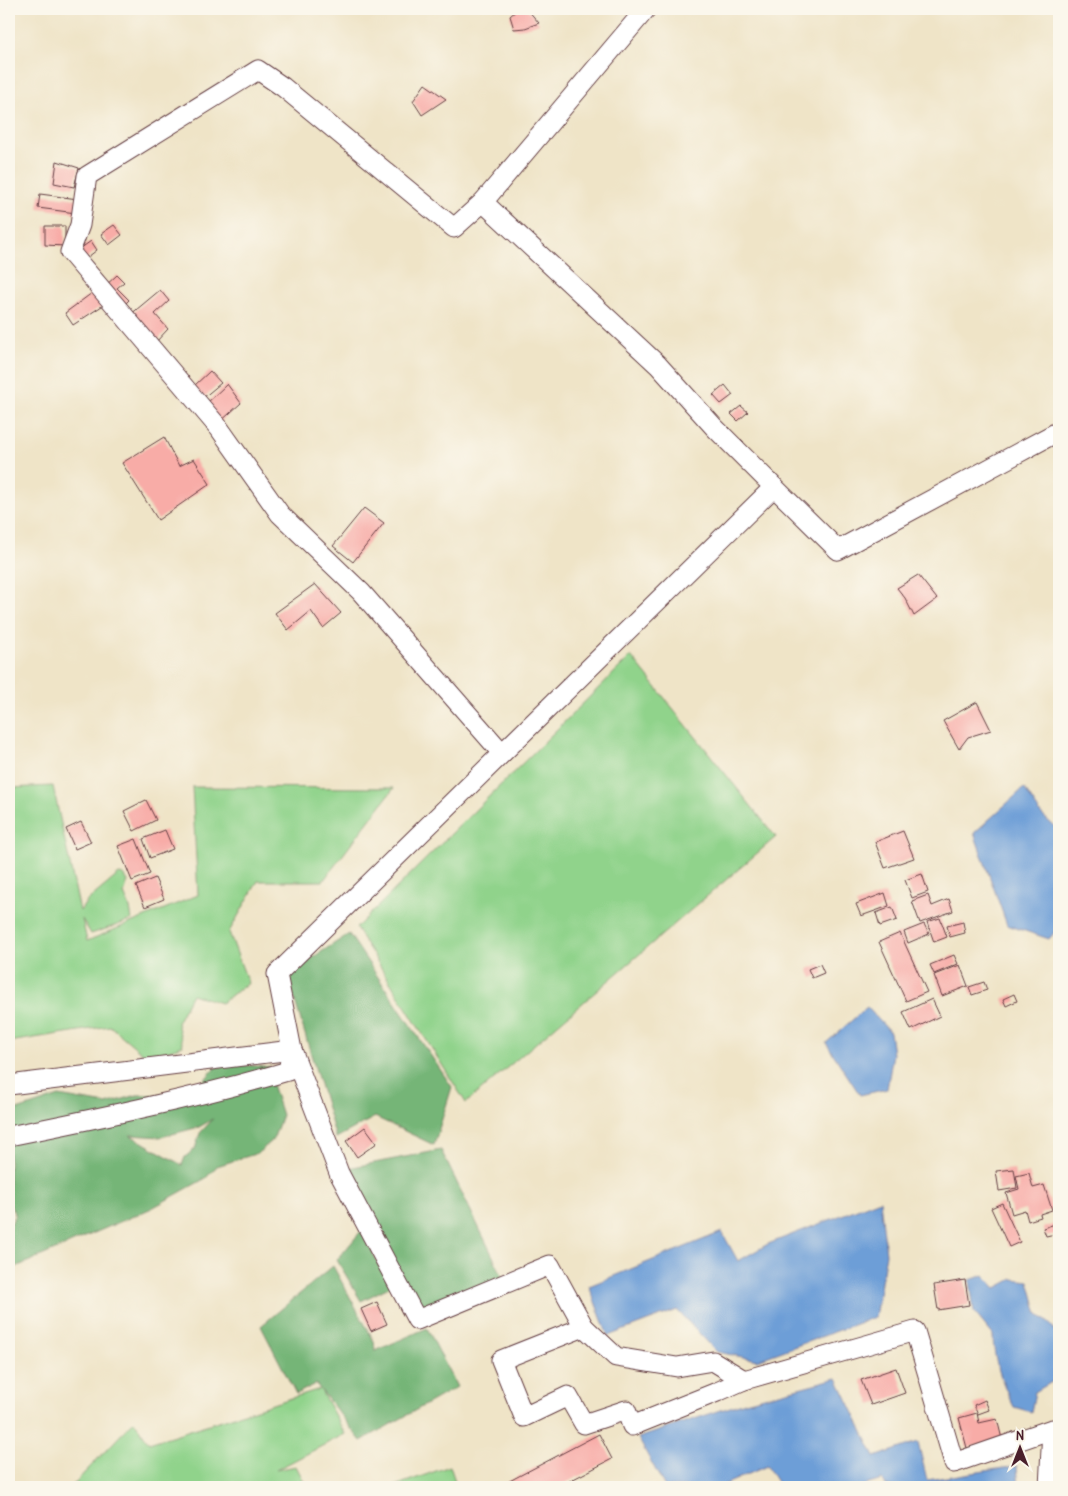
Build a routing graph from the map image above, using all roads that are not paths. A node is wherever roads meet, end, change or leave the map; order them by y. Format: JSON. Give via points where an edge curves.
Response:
{"nodes":[{"id":1,"x":646,"y":9,"type":"edge"},
{"id":2,"x":483,"y":202,"type":"junction"},
{"id":3,"x":1059,"y":431,"type":"edge"},
{"id":4,"x":774,"y":486,"type":"junction"},
{"id":5,"x":502,"y":753,"type":"junction"},
{"id":6,"x":292,"y":1050,"type":"junction"},
{"id":7,"x":9,"y":1085,"type":"edge"},
{"id":8,"x":9,"y":1136,"type":"edge"},
{"id":9,"x":584,"y":1327,"type":"junction"},
{"id":10,"x":744,"y":1380,"type":"junction"},
{"id":11,"x":1056,"y":1429,"type":"edge"},
{"id":12,"x":1049,"y":1487,"type":"edge"}],
"edges":[{"from":1,"to":2,"type":"street"},
{"from":2,"to":4,"type":"street","via":[[658,364],[714,427]]},
{"from":2,"to":5,"type":"street","via":[[454,228],[258,70],[87,176],[80,225],[70,252],[219,428],[280,514],[361,592]]},
{"from":3,"to":4,"type":"street","via":[[838,550]]},
{"from":4,"to":5,"type":"street"},
{"from":5,"to":6,"type":"street","via":[[277,974]]},
{"from":6,"to":7,"type":"street"},
{"from":6,"to":8,"type":"street","via":[[288,1071],[176,1101]]},
{"from":6,"to":9,"type":"street","via":[[338,1173],[418,1320],[550,1264]]},
{"from":9,"to":10,"type":"street","via":[[616,1357],[677,1367],[712,1361]]},
{"from":9,"to":10,"type":"street","via":[[501,1360],[524,1417],[568,1396],[584,1424],[626,1410],[632,1426]]},
{"from":10,"to":11,"type":"street","via":[[915,1331],[954,1463]]},
{"from":11,"to":12,"type":"street"}]}
